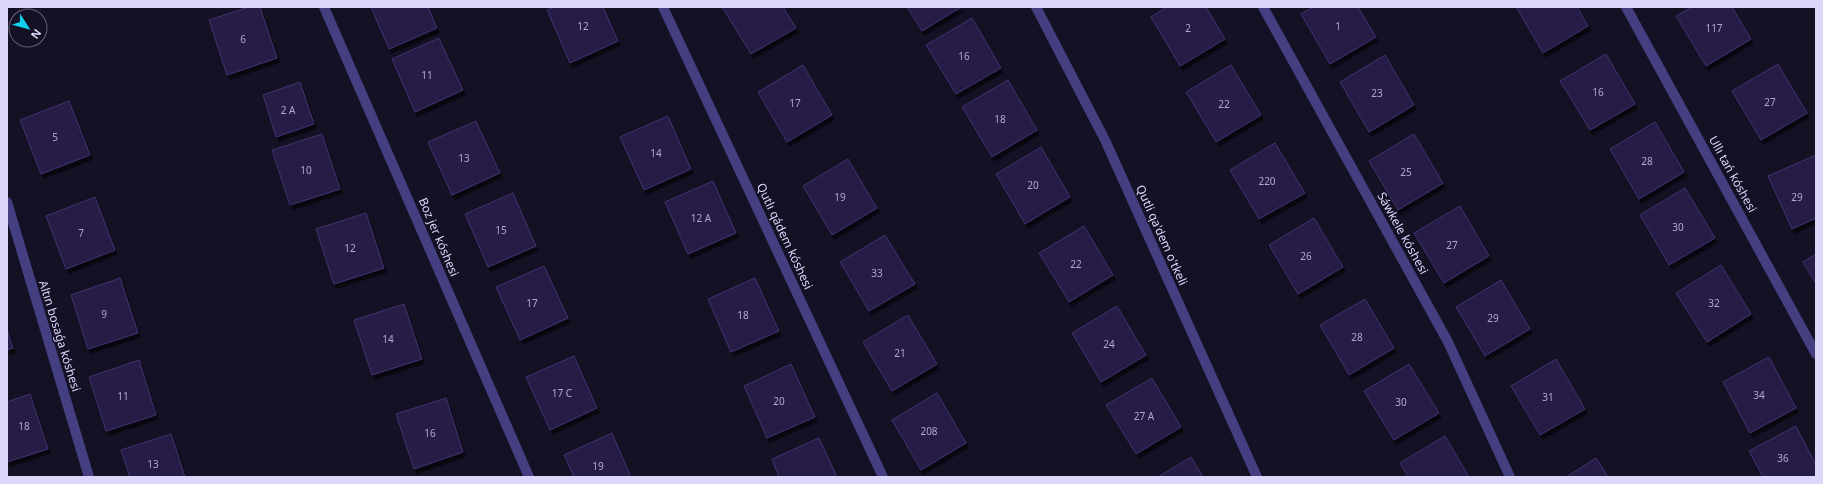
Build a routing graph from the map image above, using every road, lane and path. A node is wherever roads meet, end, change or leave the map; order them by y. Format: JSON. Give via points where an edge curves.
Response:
{"nodes":[{"id":1,"x":324,"y":7,"type":"edge"},
{"id":2,"x":663,"y":7,"type":"edge"},
{"id":3,"x":1036,"y":7,"type":"edge"},
{"id":4,"x":1263,"y":7,"type":"edge"},
{"id":5,"x":1626,"y":7,"type":"edge"},
{"id":6,"x":7,"y":202,"type":"edge"},
{"id":7,"x":1816,"y":354,"type":"edge"},
{"id":8,"x":89,"y":477,"type":"edge"},
{"id":9,"x":529,"y":477,"type":"edge"},
{"id":10,"x":883,"y":477,"type":"edge"},
{"id":11,"x":1257,"y":477,"type":"edge"},
{"id":12,"x":1510,"y":477,"type":"edge"}],
"edges":[{"from":1,"to":9,"type":"street","name":"Boz jer kóshesi"},
{"from":2,"to":10,"type":"street","name":"Qutlı qádem kóshesi"},
{"from":3,"to":11,"type":"street","name":"Qutli qa'dem o'tkeli","via":[[1105,140]]},
{"from":4,"to":12,"type":"street","name":"Sáwkele kóshesi","via":[[1448,342]]},
{"from":5,"to":7,"type":"street","name":"Ullı tań kóshesi"},
{"from":6,"to":8,"type":"street","name":"Altın bosaǵa kóshesi"}]}
